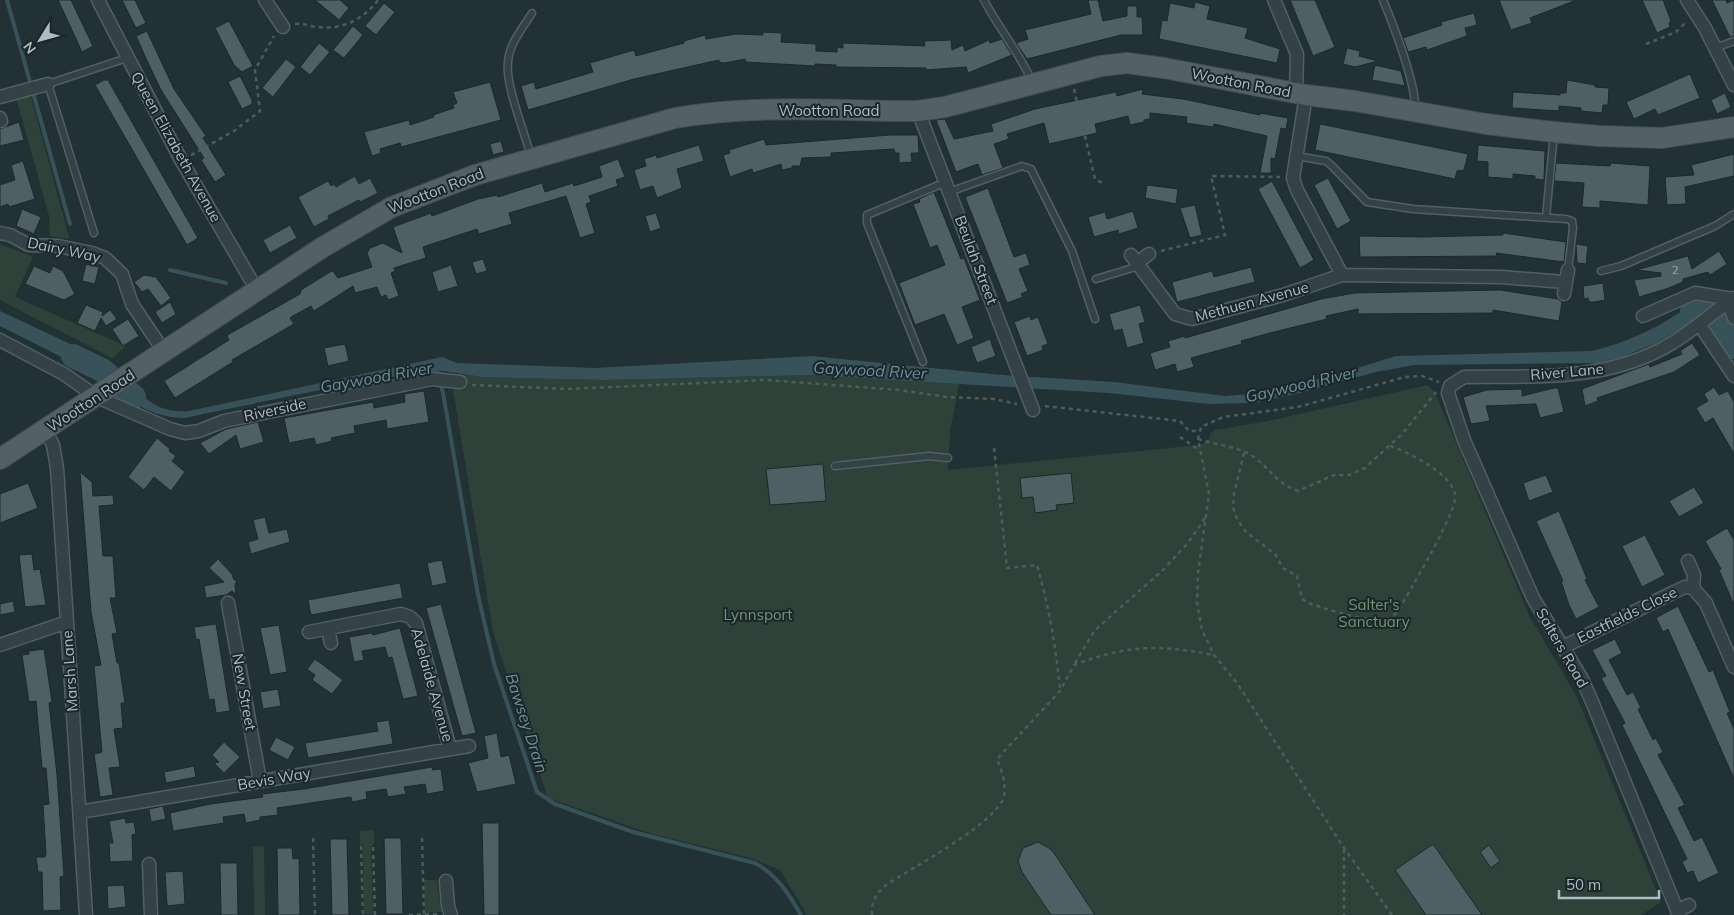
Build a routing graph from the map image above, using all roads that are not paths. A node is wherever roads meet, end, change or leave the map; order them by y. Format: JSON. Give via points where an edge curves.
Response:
{"nodes":[{"id":1,"x":98,"y":0,"type":"edge"},
{"id":2,"x":265,"y":0,"type":"edge"},
{"id":3,"x":984,"y":0,"type":"edge"},
{"id":4,"x":1274,"y":0,"type":"edge"},
{"id":5,"x":1383,"y":0,"type":"edge"},
{"id":6,"x":1686,"y":0,"type":"edge"},
{"id":7,"x":532,"y":13,"type":"dead end"},
{"id":8,"x":283,"y":27,"type":"road end"},
{"id":9,"x":1734,"y":42,"type":"edge"},
{"id":10,"x":1715,"y":48,"type":"junction"},
{"id":11,"x":127,"y":58,"type":"junction"},
{"id":12,"x":1032,"y":83,"type":"junction"},
{"id":13,"x":48,"y":84,"type":"junction"},
{"id":14,"x":1734,"y":85,"type":"edge"},
{"id":15,"x":1301,"y":95,"type":"junction"},
{"id":16,"x":0,"y":97,"type":"edge"},
{"id":17,"x":918,"y":111,"type":"junction"},
{"id":18,"x":1415,"y":111,"type":"junction"},
{"id":19,"x":1734,"y":127,"type":"edge"},
{"id":20,"x":1554,"y":132,"type":"junction"},
{"id":21,"x":1296,"y":156,"type":"junction"},
{"id":22,"x":532,"y":157,"type":"junction"},
{"id":23,"x":948,"y":187,"type":"junction"},
{"id":24,"x":1734,"y":214,"type":"edge"},
{"id":25,"x":1546,"y":217,"type":"junction"},
{"id":26,"x":0,"y":233,"type":"edge"},
{"id":27,"x":94,"y":233,"type":"dead end"},
{"id":28,"x":1149,"y":254,"type":"road end"},
{"id":29,"x":1136,"y":262,"type":"junction"},
{"id":30,"x":1601,"y":272,"type":"dead end"},
{"id":31,"x":1342,"y":275,"type":"junction"},
{"id":32,"x":1096,"y":279,"type":"dead end"},
{"id":33,"x":1566,"y":282,"type":"joint"},
{"id":34,"x":258,"y":292,"type":"junction"},
{"id":35,"x":1728,"y":302,"type":"edge"},
{"id":36,"x":1643,"y":316,"type":"dead end"},
{"id":37,"x":1734,"y":318,"type":"edge"},
{"id":38,"x":1095,"y":319,"type":"dead end"},
{"id":39,"x":1702,"y":322,"type":"junction"},
{"id":40,"x":0,"y":340,"type":"edge"},
{"id":41,"x":165,"y":352,"type":"junction"},
{"id":42,"x":923,"y":362,"type":"dead end"},
{"id":43,"x":1734,"y":376,"type":"edge"},
{"id":44,"x":457,"y":381,"type":"road end"},
{"id":45,"x":1446,"y":385,"type":"joint"},
{"id":46,"x":100,"y":395,"type":"junction"},
{"id":47,"x":1032,"y":405,"type":"road end"},
{"id":48,"x":45,"y":430,"type":"junction"},
{"id":49,"x":948,"y":458,"type":"dead end"},
{"id":50,"x":0,"y":459,"type":"edge"},
{"id":51,"x":835,"y":466,"type":"dead end"},
{"id":52,"x":1688,"y":561,"type":"dead end"},
{"id":53,"x":1693,"y":588,"type":"junction"},
{"id":54,"x":228,"y":603,"type":"dead end"},
{"id":55,"x":67,"y":622,"type":"junction"},
{"id":56,"x":328,"y":629,"type":"junction"},
{"id":57,"x":309,"y":632,"type":"dead end"},
{"id":58,"x":331,"y":642,"type":"dead end"},
{"id":59,"x":0,"y":645,"type":"edge"},
{"id":60,"x":1562,"y":647,"type":"junction"},
{"id":61,"x":1734,"y":667,"type":"edge"},
{"id":62,"x":469,"y":746,"type":"dead end"},
{"id":63,"x":450,"y":749,"type":"junction"},
{"id":64,"x":260,"y":781,"type":"junction"},
{"id":65,"x":80,"y":812,"type":"junction"},
{"id":66,"x":149,"y":864,"type":"dead end"},
{"id":67,"x":446,"y":881,"type":"dead end"},
{"id":68,"x":1682,"y":910,"type":"edge"},
{"id":69,"x":451,"y":914,"type":"edge"},
{"id":70,"x":86,"y":915,"type":"edge"},
{"id":71,"x":151,"y":915,"type":"edge"}],
"edges":[{"from":1,"to":11,"type":"street","name":"Queen Elizabeth Avenue"},
{"from":2,"to":8,"type":"street"},
{"from":3,"to":12,"type":"lane","via":[[998,27],[1023,60]]},
{"from":4,"to":15,"type":"street","via":[[1297,54]]},
{"from":5,"to":18,"type":"lane","via":[[1416,97]]},
{"from":6,"to":10,"type":"street"},
{"from":7,"to":22,"type":"lane","via":[[512,46],[508,62],[509,80]]},
{"from":9,"to":10,"type":"lane"},
{"from":10,"to":14,"type":"street"},
{"from":11,"to":13,"type":"lane"},
{"from":11,"to":34,"type":"street","name":"Queen Elizabeth Avenue","via":[[181,160]]},
{"from":12,"to":15,"type":"main road","name":"Wootton Road","via":[[1127,63]]},
{"from":12,"to":17,"type":"main road","name":"Wootton Road","via":[[945,107]]},
{"from":13,"to":16,"type":"street"},
{"from":13,"to":27,"type":"lane"},
{"from":15,"to":18,"type":"main road","name":"Wootton Road"},
{"from":15,"to":21,"type":"street"},
{"from":17,"to":22,"type":"main road","name":"Wootton Road","via":[[744,110],[703,113],[640,126]]},
{"from":17,"to":23,"type":"street","name":"Beulah Street"},
{"from":18,"to":20,"type":"main road","name":"Wootton Road"},
{"from":19,"to":20,"type":"main road","name":"Wootton Road","via":[[1662,138]]},
{"from":20,"to":25,"type":"lane"},
{"from":21,"to":25,"type":"lane","via":[[1331,164],[1366,202],[1413,209]]},
{"from":21,"to":31,"type":"street","via":[[1293,178],[1297,190]]},
{"from":22,"to":34,"type":"main road","name":"Wootton Road","via":[[392,207],[323,247]]},
{"from":23,"to":38,"type":"lane","via":[[1022,166],[1031,169],[1072,251]]},
{"from":23,"to":42,"type":"lane","via":[[867,215],[867,223]]},
{"from":23,"to":47,"type":"street","name":"Beulah Street"},
{"from":24,"to":30,"type":"lane","via":[[1715,226]]},
{"from":25,"to":33,"type":"lane","via":[[1572,221]]},
{"from":26,"to":41,"type":"street","name":"Dairy Way","via":[[29,245],[58,246],[92,252],[105,258],[122,274],[132,304]]},
{"from":28,"to":29,"type":"street"},
{"from":29,"to":31,"type":"street","name":"Methuen Avenue","via":[[1175,314],[1192,319],[1283,295]]},
{"from":29,"to":32,"type":"lane"},
{"from":31,"to":33,"type":"street","name":"Methuen Avenue","via":[[1501,277]]},
{"from":34,"to":41,"type":"main road","name":"Wootton Road"},
{"from":35,"to":36,"type":"street","via":[[1695,293]]},
{"from":35,"to":37,"type":"street"},
{"from":35,"to":39,"type":"street","name":"River Lane"},
{"from":39,"to":43,"type":"street"},
{"from":39,"to":45,"type":"street","name":"River Lane","via":[[1672,344],[1636,361],[1603,371],[1570,375],[1464,377]]},
{"from":40,"to":46,"type":"street","name":"Riverside"},
{"from":41,"to":46,"type":"main road","name":"Wootton Road"},
{"from":44,"to":46,"type":"street","name":"Riverside","via":[[432,379],[224,421],[185,433]]},
{"from":45,"to":60,"type":"street","name":"Salters Road","via":[[1464,440],[1533,598]]},
{"from":46,"to":48,"type":"main road","name":"Wootton Road"},
{"from":48,"to":50,"type":"main road","name":"Wootton Road"},
{"from":48,"to":55,"type":"street","name":"Marsh Lane","via":[[53,445],[57,468]]},
{"from":49,"to":51,"type":"lane","via":[[929,456]]},
{"from":52,"to":53,"type":"street","name":"Eastfields Close","via":[[1694,575]]},
{"from":53,"to":60,"type":"street","name":"Eastfields Close","via":[[1674,592]]},
{"from":53,"to":61,"type":"street","name":"Eastfields Close","via":[[1706,603]]},
{"from":54,"to":64,"type":"street","name":"New Street"},
{"from":55,"to":59,"type":"street"},
{"from":55,"to":65,"type":"street","name":"Marsh Lane"},
{"from":56,"to":57,"type":"street","name":"Adelaide Avenue"},
{"from":56,"to":58,"type":"street"},
{"from":56,"to":63,"type":"street","name":"Adelaide Avenue","via":[[401,614],[410,617],[416,623]]},
{"from":60,"to":68,"type":"street","name":"Salters Road","via":[[1582,679]]},
{"from":62,"to":63,"type":"street","name":"Bevis Way"},
{"from":63,"to":64,"type":"street","name":"Bevis Way"},
{"from":64,"to":65,"type":"street","name":"Bevis Way"},
{"from":65,"to":70,"type":"street","name":"Marsh Lane"},
{"from":66,"to":71,"type":"street"},
{"from":67,"to":69,"type":"street"}]}
